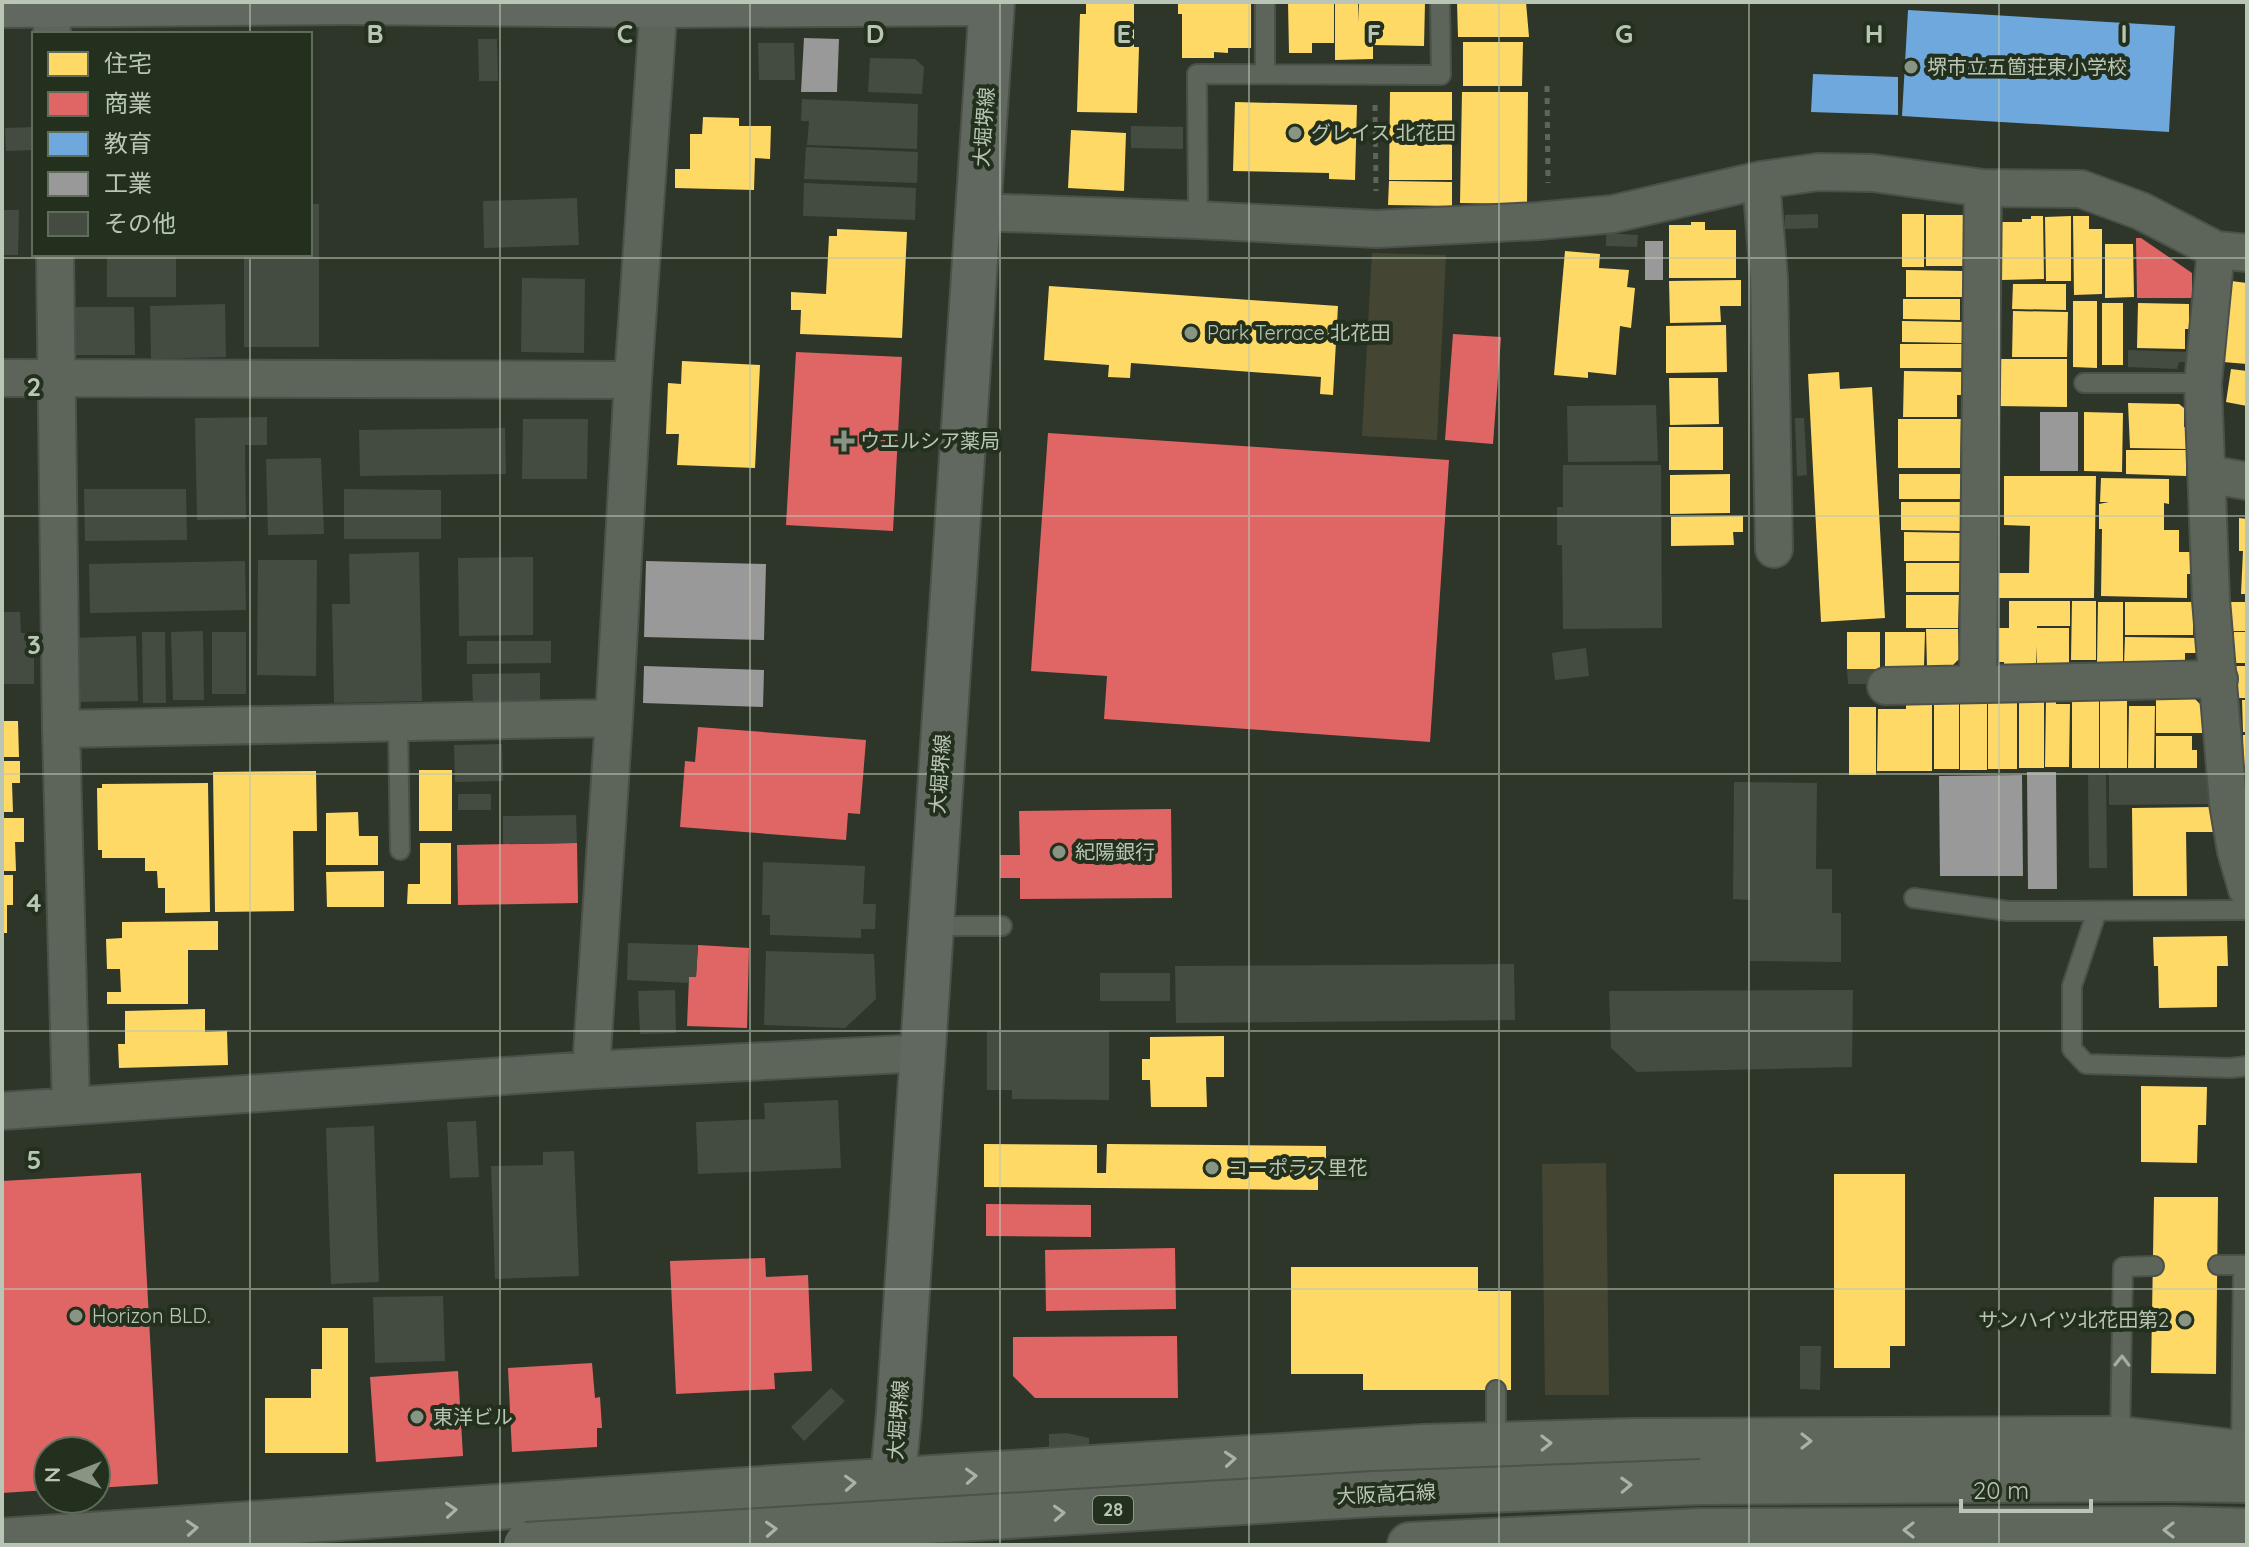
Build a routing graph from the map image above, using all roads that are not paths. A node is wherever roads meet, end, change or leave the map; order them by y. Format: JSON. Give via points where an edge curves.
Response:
{"nodes":[{"id":1,"x":347,"y":2,"type":"edge"},
{"id":2,"x":1265,"y":2,"type":"edge"},
{"id":3,"x":1440,"y":2,"type":"edge"},
{"id":4,"x":659,"y":3,"type":"edge"},
{"id":5,"x":992,"y":3,"type":"edge"},
{"id":6,"x":2,"y":5,"type":"edge"},
{"id":7,"x":51,"y":14,"type":"edge"},
{"id":8,"x":1265,"y":74,"type":"junction"},
{"id":9,"x":1761,"y":180,"type":"junction"},
{"id":10,"x":1983,"y":188,"type":"junction"},
{"id":11,"x":979,"y":212,"type":"junction"},
{"id":12,"x":1198,"y":220,"type":"junction"},
{"id":13,"x":2232,"y":252,"type":"edge"},
{"id":14,"x":55,"y":256,"type":"edge"},
{"id":15,"x":58,"y":377,"type":"junction"},
{"id":16,"x":2,"y":378,"type":"edge"},
{"id":17,"x":633,"y":380,"type":"junction"},
{"id":18,"x":2084,"y":383,"type":"dead end"},
{"id":19,"x":2203,"y":383,"type":"junction"},
{"id":20,"x":2207,"y":474,"type":"junction"},
{"id":21,"x":2247,"y":481,"type":"edge"},
{"id":22,"x":1774,"y":549,"type":"dead end"},
{"id":23,"x":2219,"y":679,"type":"junction"},
{"id":24,"x":1978,"y":684,"type":"junction"},
{"id":25,"x":1886,"y":686,"type":"dead end"},
{"id":26,"x":614,"y":718,"type":"junction"},
{"id":27,"x":398,"y":722,"type":"junction"},
{"id":28,"x":61,"y":729,"type":"junction"},
{"id":29,"x":400,"y":850,"type":"dead end"},
{"id":30,"x":2247,"y":889,"type":"edge"},
{"id":31,"x":1914,"y":898,"type":"dead end"},
{"id":32,"x":2247,"y":910,"type":"edge"},
{"id":33,"x":2097,"y":911,"type":"junction"},
{"id":34,"x":930,"y":926,"type":"junction"},
{"id":35,"x":1002,"y":926,"type":"dead end"},
{"id":36,"x":923,"y":1053,"type":"junction"},
{"id":37,"x":2247,"y":1066,"type":"edge"},
{"id":38,"x":591,"y":1070,"type":"junction"},
{"id":39,"x":71,"y":1106,"type":"junction"},
{"id":40,"x":2,"y":1111,"type":"edge"},
{"id":41,"x":2218,"y":1265,"type":"dead end"},
{"id":42,"x":2154,"y":1266,"type":"dead end"},
{"id":43,"x":1496,"y":1390,"type":"dead end"},
{"id":44,"x":2120,"y":1439,"type":"junction"},
{"id":45,"x":1496,"y":1445,"type":"junction"},
{"id":46,"x":2245,"y":1463,"type":"edge"},
{"id":47,"x":893,"y":1481,"type":"junction"},
{"id":48,"x":2247,"y":1531,"type":"edge"},
{"id":49,"x":2,"y":1541,"type":"edge"},
{"id":50,"x":526,"y":1545,"type":"edge"},
{"id":51,"x":886,"y":1545,"type":"edge"},
{"id":52,"x":1410,"y":1545,"type":"edge"}],
"edges":[{"from":1,"to":4,"type":"main road"},
{"from":1,"to":7,"type":"main road"},
{"from":2,"to":8,"type":"lane"},
{"from":3,"to":8,"type":"lane","via":[[1441,75]]},
{"from":4,"to":5,"type":"main road"},
{"from":4,"to":17,"type":"street"},
{"from":5,"to":11,"type":"main road","name":"大堀堺線"},
{"from":6,"to":7,"type":"main road"},
{"from":8,"to":12,"type":"lane","via":[[1197,74]]},
{"from":9,"to":10,"type":"street","via":[[1818,172],[1873,173]]},
{"from":9,"to":12,"type":"street","via":[[1613,214],[1549,220],[1377,229]]},
{"from":9,"to":22,"type":"street","via":[[1769,279],[1764,424]]},
{"from":10,"to":13,"type":"street","via":[[2081,189]]},
{"from":10,"to":24,"type":"street"},
{"from":11,"to":12,"type":"street"},
{"from":11,"to":34,"type":"main road","name":"大堀堺線"},
{"from":13,"to":19,"type":"street"},
{"from":14,"to":15,"type":"street"},
{"from":15,"to":16,"type":"street"},
{"from":15,"to":17,"type":"street"},
{"from":15,"to":28,"type":"street"},
{"from":17,"to":26,"type":"street"},
{"from":18,"to":19,"type":"lane"},
{"from":19,"to":20,"type":"street"},
{"from":20,"to":21,"type":"street"},
{"from":20,"to":23,"type":"street"},
{"from":23,"to":24,"type":"street"},
{"from":23,"to":30,"type":"street","via":[[2228,803]]},
{"from":24,"to":25,"type":"street"},
{"from":26,"to":27,"type":"street"},
{"from":26,"to":38,"type":"street"},
{"from":27,"to":28,"type":"street"},
{"from":27,"to":29,"type":"lane"},
{"from":28,"to":39,"type":"street"},
{"from":31,"to":33,"type":"lane","via":[[2008,911]]},
{"from":32,"to":33,"type":"lane"},
{"from":33,"to":37,"type":"lane","via":[[2072,986],[2072,1049],[2086,1064]]},
{"from":34,"to":35,"type":"lane"},
{"from":34,"to":36,"type":"main road","name":"大堀堺線"},
{"from":36,"to":38,"type":"street"},
{"from":36,"to":47,"type":"main road","name":"大堀堺線"},
{"from":38,"to":39,"type":"street"},
{"from":39,"to":40,"type":"street"},
{"from":41,"to":46,"type":"lane","via":[[2243,1265]]},
{"from":44,"to":42,"type":"lane","one_way":true,"via":[[2123,1267]]},
{"from":43,"to":45,"type":"lane"},
{"from":45,"to":44,"type":"main road","one_way":true},
{"from":44,"to":46,"type":"main road"},
{"from":47,"to":45,"type":"main road","one_way":true},
{"from":50,"to":46,"type":"main road","name":"大阪高石線","number":"28","one_way":true,"bridge":true,"via":[[1374,1494],[1701,1482],[2150,1479]]},
{"from":49,"to":47,"type":"main road","one_way":true},
{"from":47,"to":51,"type":"main road","name":"大堀堺線"},
{"from":48,"to":52,"type":"main road","one_way":true,"via":[[1699,1531]]}]}
